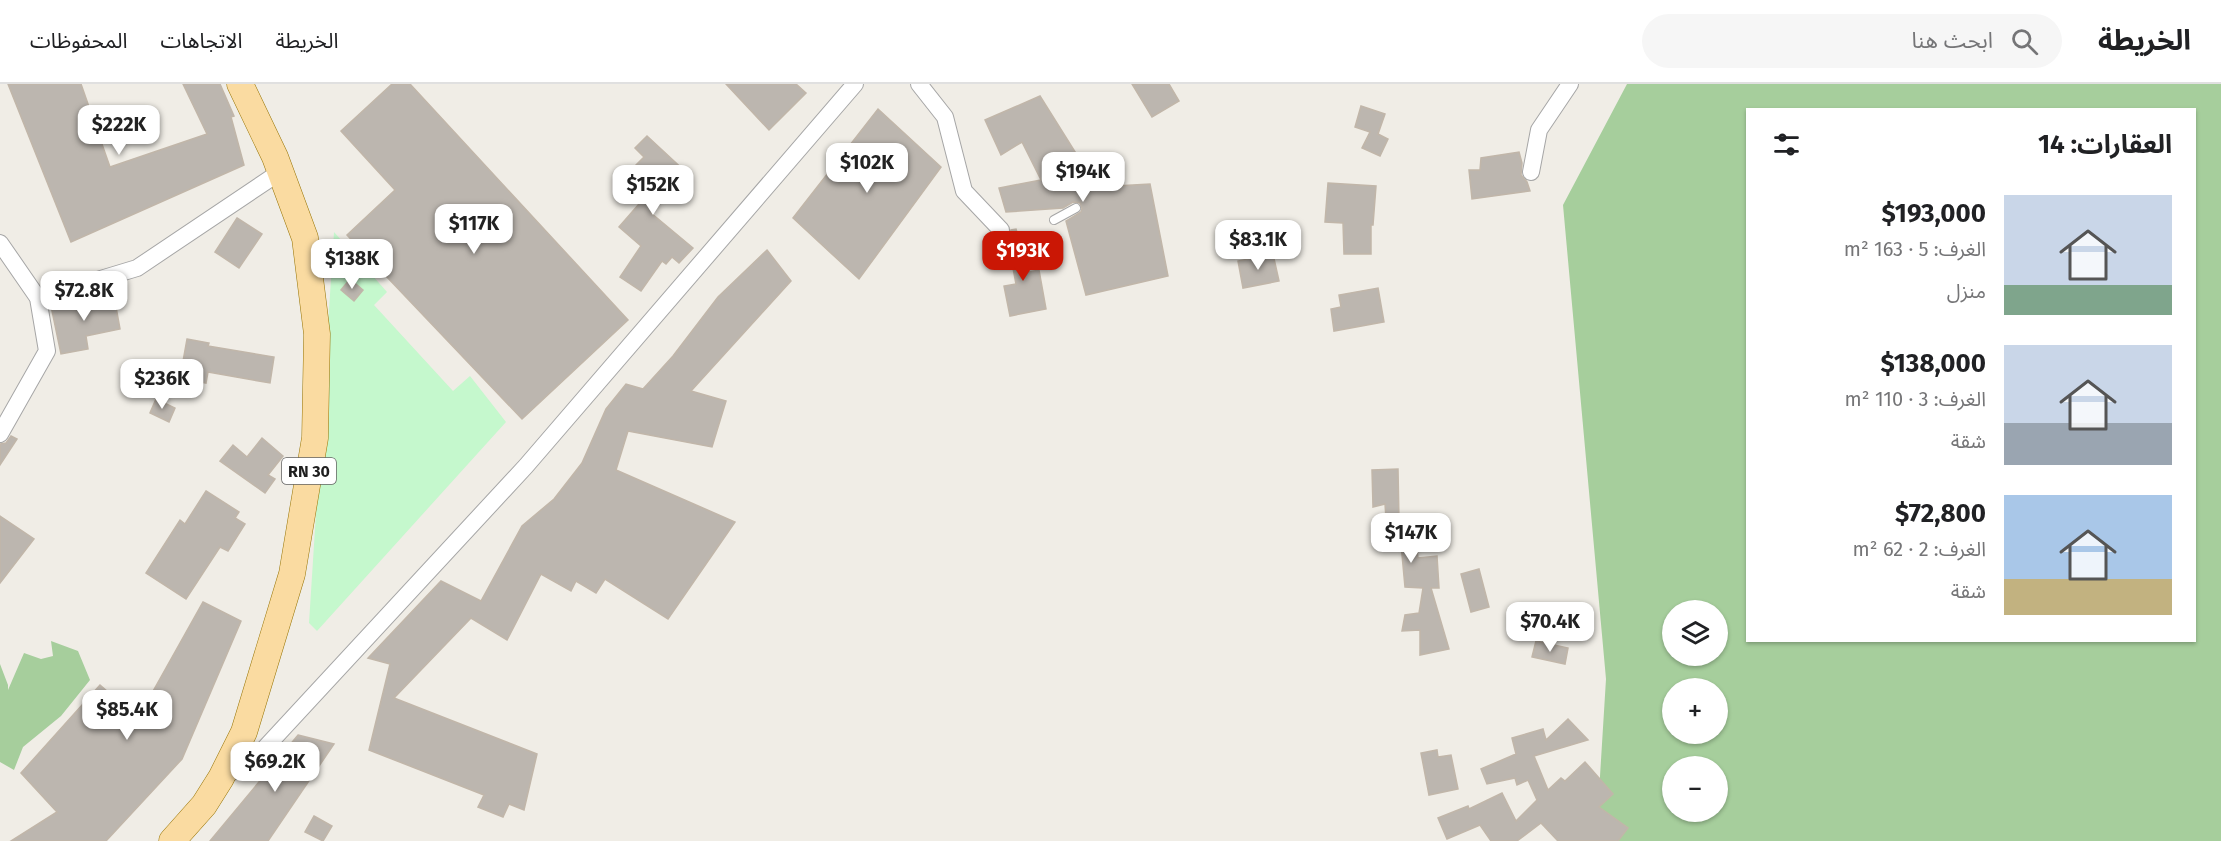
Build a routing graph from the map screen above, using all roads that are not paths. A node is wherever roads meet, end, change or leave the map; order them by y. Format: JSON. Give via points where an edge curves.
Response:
{"nodes":[{"id":1,"x":240,"y":84,"type":"edge"},
{"id":2,"x":855,"y":84,"type":"edge"},
{"id":3,"x":919,"y":84,"type":"edge"},
{"id":4,"x":1570,"y":84,"type":"edge"},
{"id":5,"x":280,"y":171,"type":"junction"},
{"id":6,"x":1531,"y":172,"type":"dead end"},
{"id":7,"x":1076,"y":208,"type":"dead end"},
{"id":8,"x":1054,"y":220,"type":"dead end"},
{"id":9,"x":1001,"y":230,"type":"dead end"},
{"id":10,"x":0,"y":243,"type":"edge"},
{"id":11,"x":38,"y":298,"type":"junction"},
{"id":12,"x":0,"y":434,"type":"edge"},
{"id":13,"x":220,"y":778,"type":"junction"},
{"id":14,"x":172,"y":841,"type":"edge"}],
"edges":[{"from":1,"to":5,"type":"main road","number":"RN 30"},
{"from":2,"to":13,"type":"street","via":[[518,475],[251,763]]},
{"from":3,"to":9,"type":"street","via":[[945,117],[964,191]]},
{"from":4,"to":6,"type":"street","via":[[1539,130]]},
{"from":5,"to":11,"type":"street","via":[[137,268]]},
{"from":5,"to":13,"type":"main road","number":"RN 30","via":[[304,238],[317,334],[315,438],[292,574],[244,732]]},
{"from":7,"to":8,"type":"lane"},
{"from":10,"to":11,"type":"street"},
{"from":11,"to":12,"type":"street","via":[[47,351]]},
{"from":13,"to":14,"type":"main road","number":"RN 30","via":[[204,805]]}]}
